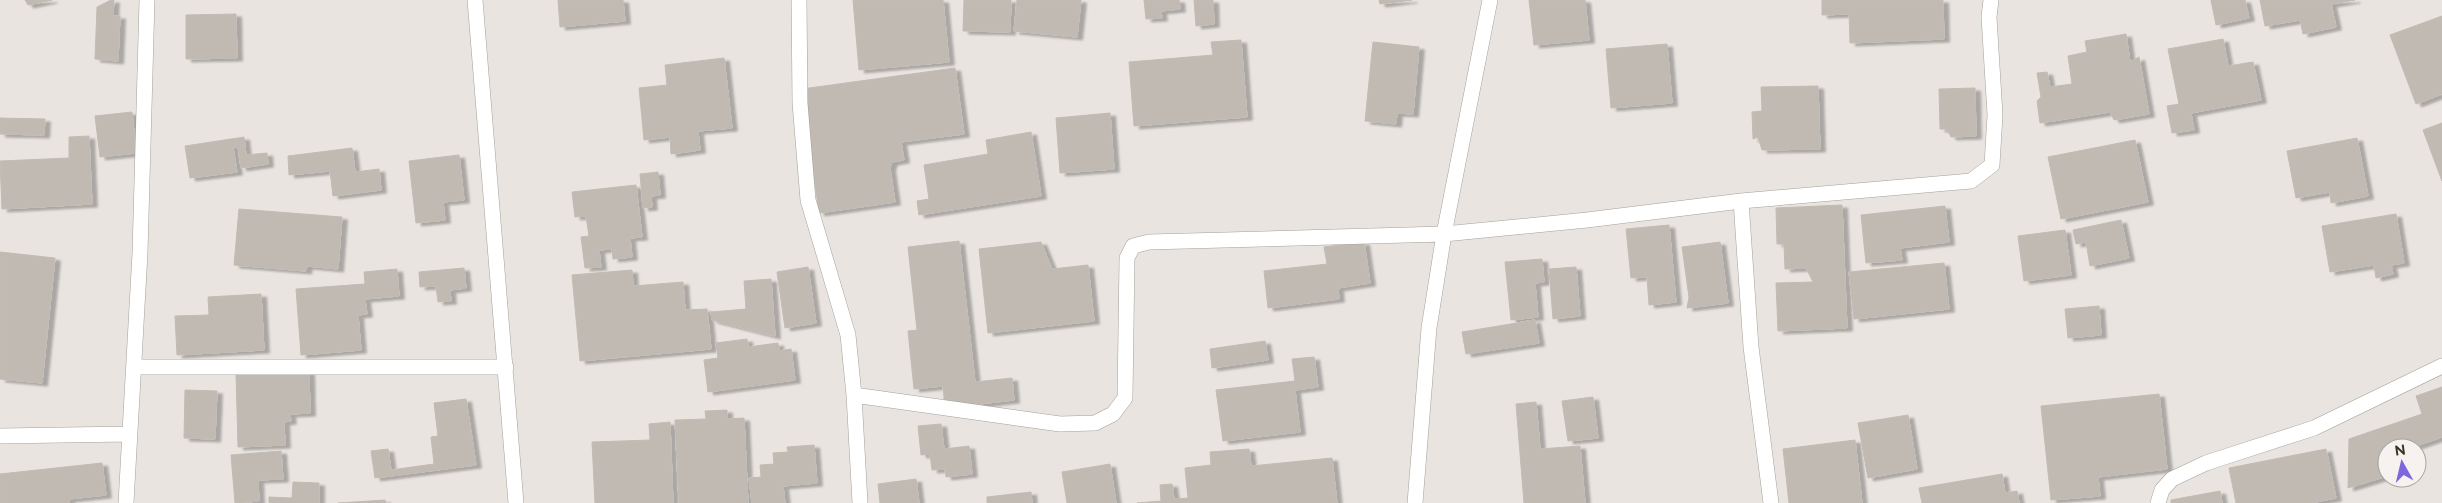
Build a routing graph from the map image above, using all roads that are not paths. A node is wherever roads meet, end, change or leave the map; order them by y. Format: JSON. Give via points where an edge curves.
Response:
{"nodes":[{"id":1,"x":147,"y":0,"type":"edge"},
{"id":2,"x":475,"y":0,"type":"edge"},
{"id":3,"x":799,"y":0,"type":"edge"},
{"id":4,"x":1490,"y":0,"type":"edge"},
{"id":5,"x":1991,"y":0,"type":"edge"},
{"id":6,"x":1741,"y":201,"type":"junction"},
{"id":7,"x":1444,"y":234,"type":"junction"},
{"id":8,"x":2442,"y":366,"type":"edge"},
{"id":9,"x":134,"y":367,"type":"junction"},
{"id":10,"x":506,"y":367,"type":"junction"},
{"id":11,"x":854,"y":395,"type":"junction"},
{"id":12,"x":129,"y":434,"type":"junction"},
{"id":13,"x":0,"y":436,"type":"edge"},
{"id":14,"x":126,"y":503,"type":"edge"},
{"id":15,"x":516,"y":503,"type":"edge"},
{"id":16,"x":860,"y":503,"type":"edge"},
{"id":17,"x":1415,"y":503,"type":"edge"},
{"id":18,"x":1771,"y":503,"type":"edge"},
{"id":19,"x":2158,"y":503,"type":"edge"}],
"edges":[{"from":1,"to":9,"type":"street"},
{"from":2,"to":10,"type":"street"},
{"from":3,"to":11,"type":"street","via":[[800,103],[808,200],[848,335]]},
{"from":4,"to":7,"type":"street"},
{"from":5,"to":6,"type":"street","via":[[1989,17],[1995,115],[1992,166],[1970,181]]},
{"from":6,"to":7,"type":"street"},
{"from":6,"to":18,"type":"street","via":[[1751,347]]},
{"from":7,"to":11,"type":"street","via":[[1149,242],[1133,246],[1127,258],[1126,398],[1114,414],[1095,422],[1060,424]]},
{"from":7,"to":17,"type":"street","via":[[1429,328]]},
{"from":8,"to":19,"type":"street","via":[[2314,428],[2206,463],[2172,479],[2162,490]]},
{"from":9,"to":10,"type":"street"},
{"from":9,"to":12,"type":"street"},
{"from":10,"to":15,"type":"street"},
{"from":11,"to":16,"type":"street"},
{"from":12,"to":13,"type":"street"},
{"from":12,"to":14,"type":"street"}]}
